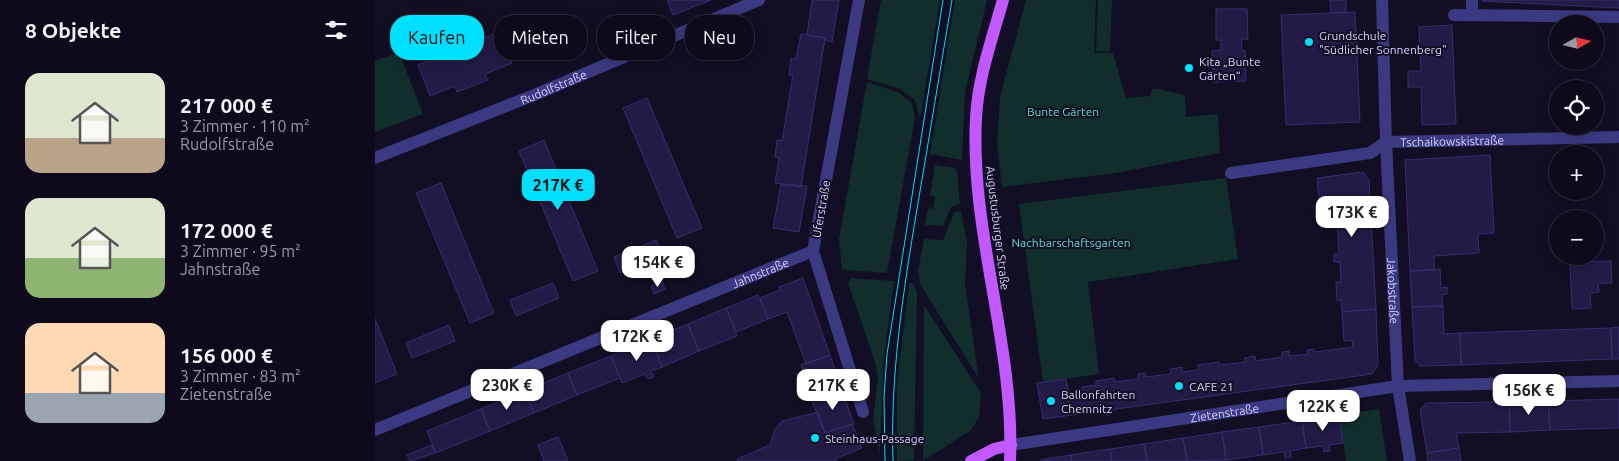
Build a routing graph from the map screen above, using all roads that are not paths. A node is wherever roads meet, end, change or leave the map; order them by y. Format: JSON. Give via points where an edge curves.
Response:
{"nodes":[{"id":1,"x":759,"y":0,"type":"edge"},
{"id":2,"x":859,"y":0,"type":"edge"},
{"id":3,"x":1003,"y":0,"type":"edge"},
{"id":4,"x":1382,"y":0,"type":"edge"},
{"id":5,"x":1472,"y":0,"type":"edge"},
{"id":6,"x":1472,"y":14,"type":"junction"},
{"id":7,"x":1454,"y":15,"type":"dead end"},
{"id":8,"x":1619,"y":17,"type":"edge"},
{"id":9,"x":1619,"y":137,"type":"edge"},
{"id":10,"x":1386,"y":142,"type":"junction"},
{"id":11,"x":375,"y":158,"type":"edge"},
{"id":12,"x":1231,"y":173,"type":"dead end"},
{"id":13,"x":813,"y":251,"type":"junction"},
{"id":14,"x":1619,"y":380,"type":"edge"},
{"id":15,"x":1398,"y":386,"type":"junction"},
{"id":16,"x":863,"y":412,"type":"dead end"},
{"id":17,"x":375,"y":430,"type":"edge"},
{"id":18,"x":1011,"y":445,"type":"junction"},
{"id":19,"x":971,"y":461,"type":"edge"},
{"id":20,"x":1010,"y":461,"type":"edge"},
{"id":21,"x":1410,"y":461,"type":"edge"}],
"edges":[{"from":1,"to":11,"type":"street","name":"Rudolfstraße"},
{"from":2,"to":13,"type":"street","name":"Uferstraße"},
{"from":3,"to":18,"type":"main road","name":"Augustusburger Straße","via":[[979,93],[976,147],[980,209],[1009,400]]},
{"from":4,"to":10,"type":"street","name":"Jakobstraße"},
{"from":5,"to":6,"type":"street"},
{"from":6,"to":7,"type":"street"},
{"from":6,"to":8,"type":"street"},
{"from":9,"to":10,"type":"street","name":"Tschaikowskistraße"},
{"from":10,"to":12,"type":"street","name":"Tschaikowskistraße","via":[[1370,153]]},
{"from":10,"to":15,"type":"street","name":"Jakobstraße"},
{"from":13,"to":16,"type":"street","name":"Uferstraße"},
{"from":13,"to":17,"type":"street","name":"Jahnstraße"},
{"from":14,"to":15,"type":"street","name":"Zietenstraße"},
{"from":15,"to":18,"type":"street","name":"Zietenstraße"},
{"from":15,"to":21,"type":"street","name":"Jakobstraße"},
{"from":18,"to":19,"type":"main road","via":[[994,449]]},
{"from":18,"to":20,"type":"main road","name":"Augustusburger Straße"}]}
